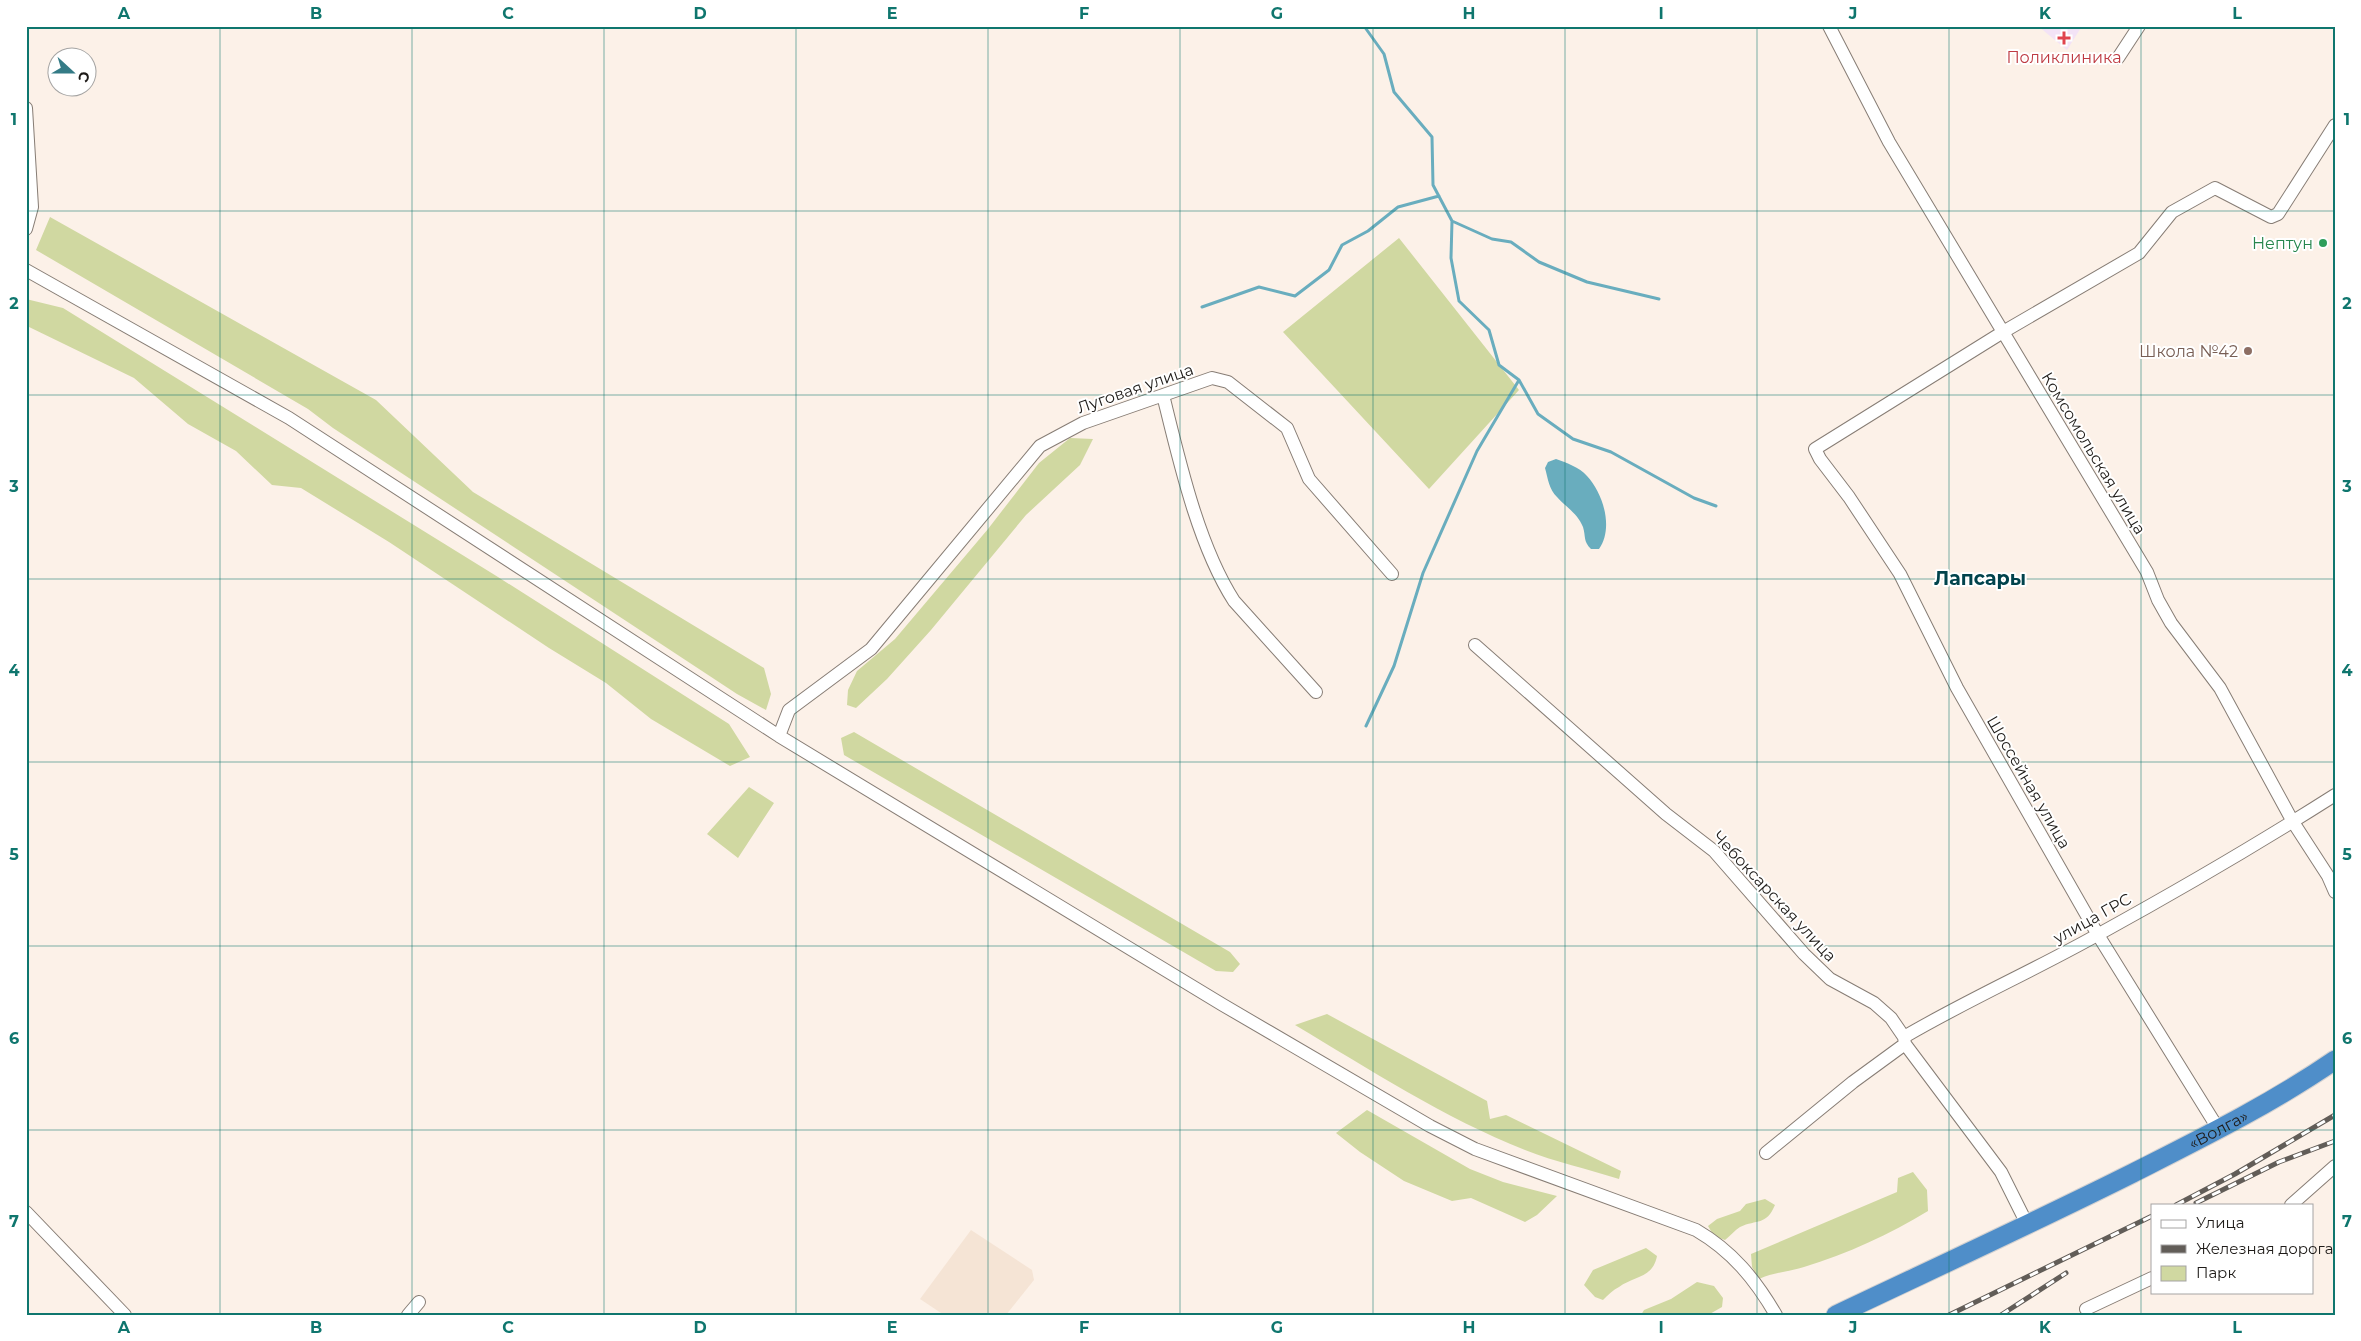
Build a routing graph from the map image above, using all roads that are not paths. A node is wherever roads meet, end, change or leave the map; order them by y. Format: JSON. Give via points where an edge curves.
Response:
{"nodes":[{"id":1,"x":1829,"y":26,"type":"edge"},
{"id":2,"x":2139,"y":26,"type":"edge"},
{"id":3,"x":2118,"y":58,"type":"dead end"},
{"id":4,"x":26,"y":108,"type":"edge"},
{"id":5,"x":2335,"y":125,"type":"edge"},
{"id":6,"x":26,"y":230,"type":"edge"},
{"id":7,"x":26,"y":270,"type":"edge"},
{"id":8,"x":2003,"y":332,"type":"junction"},
{"id":9,"x":1163,"y":395,"type":"junction"},
{"id":10,"x":1392,"y":574,"type":"dead end"},
{"id":11,"x":1475,"y":646,"type":"dead end"},
{"id":12,"x":1316,"y":692,"type":"dead end"},
{"id":13,"x":779,"y":736,"type":"junction"},
{"id":14,"x":2335,"y":795,"type":"edge"},
{"id":15,"x":2293,"y":822,"type":"junction"},
{"id":16,"x":2335,"y":892,"type":"edge"},
{"id":17,"x":2098,"y":934,"type":"junction"},
{"id":18,"x":1904,"y":1040,"type":"junction"},
{"id":19,"x":2335,"y":1060,"type":"edge"},
{"id":20,"x":2218,"y":1130,"type":"junction"},
{"id":21,"x":1766,"y":1153,"type":"dead end"},
{"id":22,"x":2335,"y":1166,"type":"edge"},
{"id":23,"x":2293,"y":1204,"type":"edge"},
{"id":24,"x":26,"y":1212,"type":"edge"},
{"id":25,"x":2027,"y":1224,"type":"junction"},
{"id":26,"x":2151,"y":1278,"type":"edge"},
{"id":27,"x":419,"y":1302,"type":"dead end"},
{"id":28,"x":2086,"y":1309,"type":"dead end"},
{"id":29,"x":1771,"y":1311,"type":"edge"},
{"id":30,"x":124,"y":1315,"type":"edge"},
{"id":31,"x":408,"y":1315,"type":"edge"},
{"id":32,"x":1787,"y":1315,"type":"edge"},
{"id":33,"x":1836,"y":1315,"type":"edge"}],
"edges":[{"from":1,"to":8,"type":"street","name":"Комсомольская улица","via":[[1889,142]]},
{"from":2,"to":3,"type":"street"},
{"from":4,"to":6,"type":"street","via":[[32,207]]},
{"from":5,"to":8,"type":"street","via":[[2278,214],[2271,217],[2215,188],[2172,212],[2139,253]]},
{"from":7,"to":13,"type":"street","via":[[289,418]]},
{"from":8,"to":15,"type":"street","name":"Комсомольская улица","via":[[2147,572],[2171,623],[2220,688]]},
{"from":8,"to":17,"type":"street","name":"Шоссейная улица","via":[[1815,449],[1900,574],[1957,688]]},
{"from":9,"to":10,"type":"street","name":"Луговая улица","via":[[1212,378],[1228,382],[1287,428],[1309,479]]},
{"from":9,"to":12,"type":"street","via":[[1200,527],[1225,587]]},
{"from":9,"to":13,"type":"street","name":"Луговая улица","via":[[1083,423],[1040,446],[871,649],[789,710]]},
{"from":11,"to":18,"type":"street","name":"Чебоксарская улица","via":[[1666,814],[1714,851],[1804,954],[1830,979],[1874,1003],[1891,1018]]},
{"from":13,"to":29,"type":"street","via":[[1223,1005],[1430,1126],[1475,1149],[1674,1220],[1717,1242],[1751,1275]]},
{"from":14,"to":15,"type":"street","name":"улица ГРС"},
{"from":15,"to":16,"type":"street","name":"Комсомольская улица"},
{"from":15,"to":17,"type":"street","name":"улица ГРС"},
{"from":17,"to":18,"type":"street","name":"улица ГРС","via":[[1947,1011]]},
{"from":17,"to":20,"type":"street","name":"Шоссейная улица"},
{"from":18,"to":21,"type":"street","name":"улица ГРС"},
{"from":18,"to":25,"type":"street","name":"Чебоксарская улица","via":[[2001,1172]]},
{"from":19,"to":20,"type":"highway","name":"«Волга»","via":[[2268,1103]]},
{"from":20,"to":25,"type":"highway","name":"«Волга»"},
{"from":22,"to":23,"type":"street"},
{"from":24,"to":30,"type":"street"},
{"from":25,"to":33,"type":"highway","name":"«Волга»"},
{"from":26,"to":28,"type":"street"},
{"from":27,"to":31,"type":"street"},
{"from":29,"to":32,"type":"street"}]}
